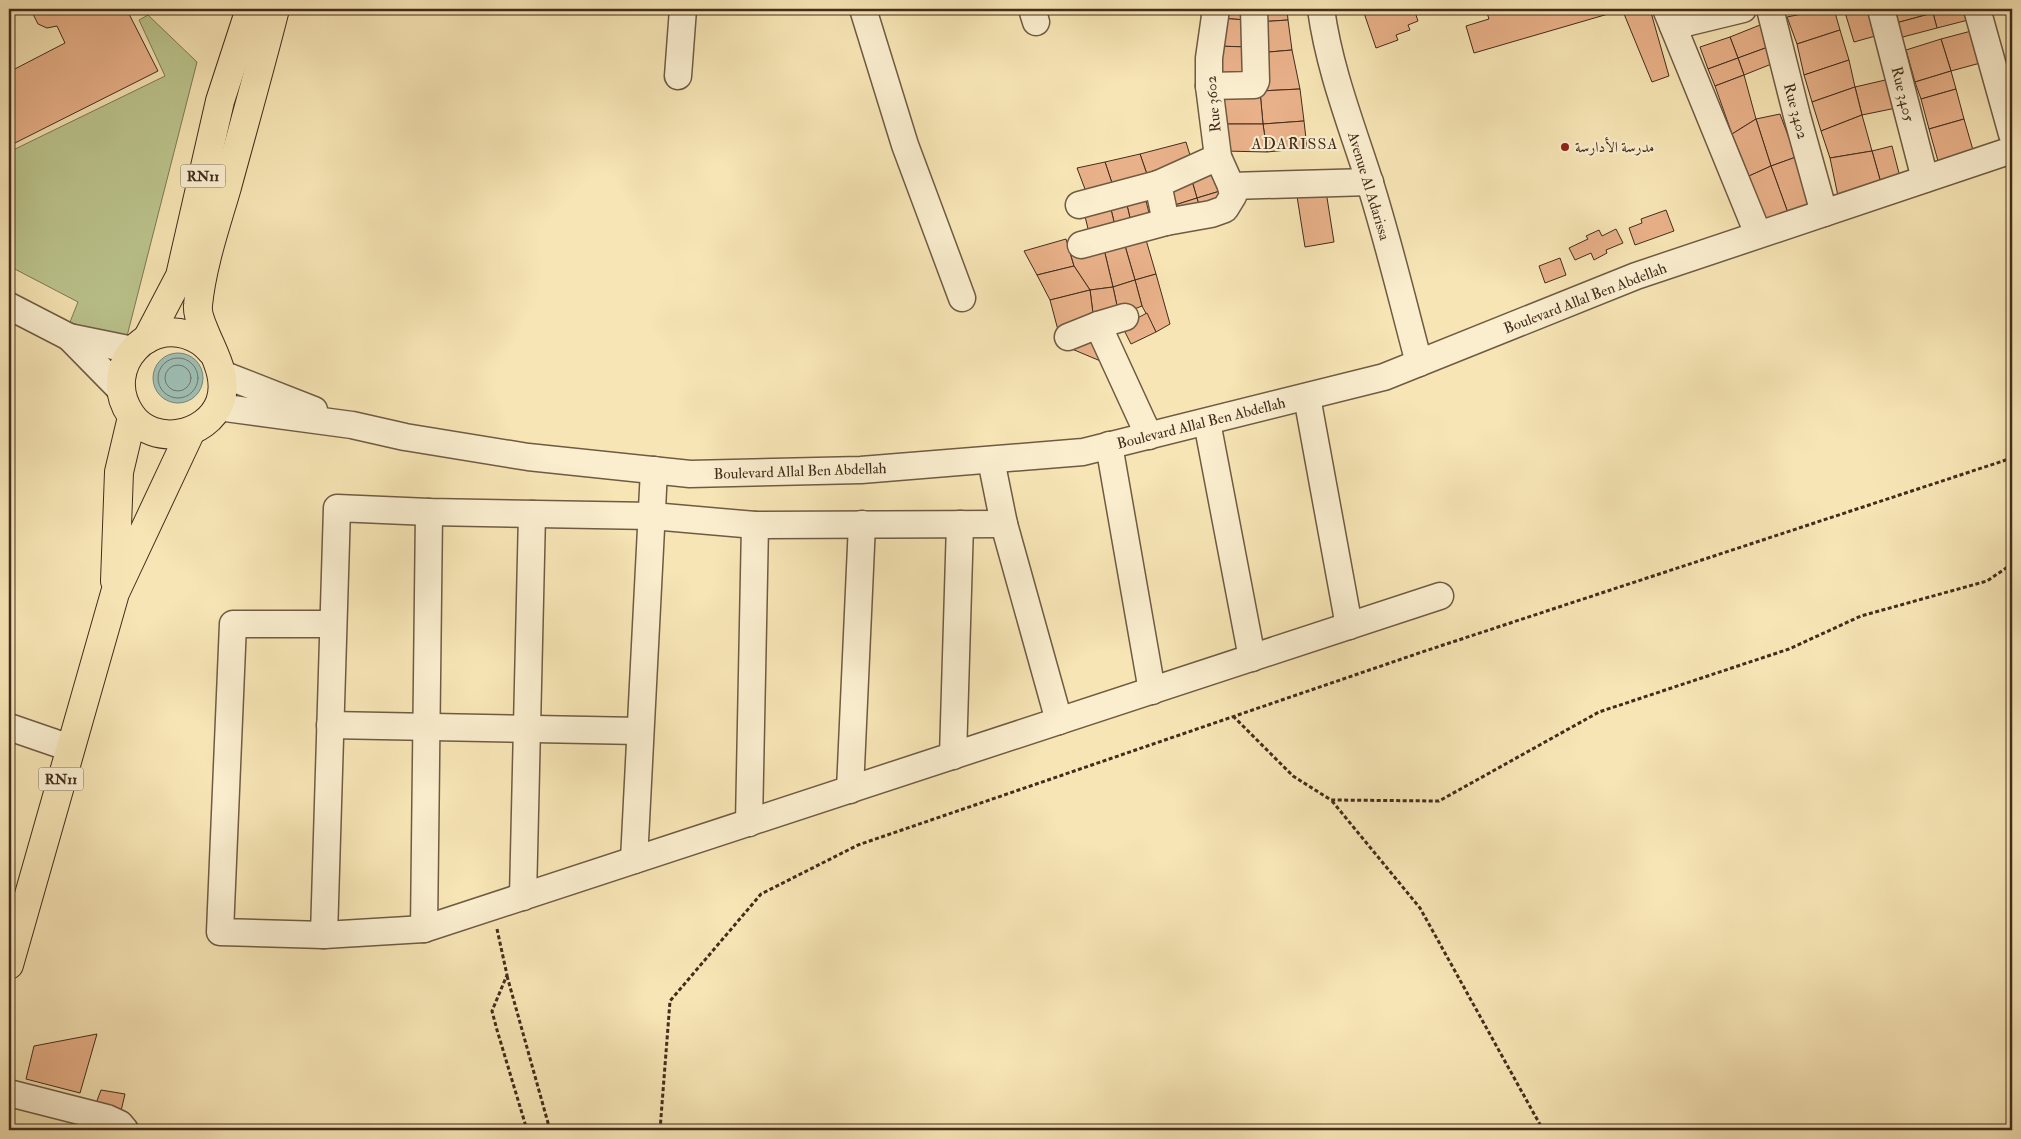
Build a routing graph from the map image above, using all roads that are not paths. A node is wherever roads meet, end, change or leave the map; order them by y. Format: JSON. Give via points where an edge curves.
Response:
{"nodes":[{"id":1,"x":250,"y":9,"type":"edge"},
{"id":2,"x":275,"y":9,"type":"edge"},
{"id":3,"x":683,"y":9,"type":"edge"},
{"id":4,"x":862,"y":9,"type":"edge"},
{"id":5,"x":1216,"y":9,"type":"edge"},
{"id":6,"x":1254,"y":9,"type":"edge"},
{"id":7,"x":1321,"y":9,"type":"edge"},
{"id":8,"x":1743,"y":9,"type":"edge"},
{"id":9,"x":1770,"y":9,"type":"edge"},
{"id":10,"x":1881,"y":9,"type":"edge"},
{"id":11,"x":1977,"y":9,"type":"edge"},
{"id":12,"x":1670,"y":18,"type":"edge"},
{"id":13,"x":678,"y":76,"type":"dead end"},
{"id":14,"x":1209,"y":86,"type":"junction"},
{"id":15,"x":2012,"y":134,"type":"edge"},
{"id":16,"x":2012,"y":150,"type":"edge"},
{"id":17,"x":1218,"y":157,"type":"junction"},
{"id":18,"x":1925,"y":179,"type":"junction"},
{"id":19,"x":1370,"y":182,"type":"junction"},
{"id":20,"x":1158,"y":184,"type":"junction"},
{"id":21,"x":1232,"y":191,"type":"junction"},
{"id":22,"x":1079,"y":205,"type":"dead end"},
{"id":23,"x":1824,"y":213,"type":"junction"},
{"id":24,"x":1166,"y":222,"type":"junction"},
{"id":25,"x":1758,"y":234,"type":"junction"},
{"id":26,"x":1081,"y":245,"type":"dead end"},
{"id":27,"x":962,"y":298,"type":"dead end"},
{"id":28,"x":9,"y":306,"type":"edge"},
{"id":29,"x":1126,"y":317,"type":"dead end"},
{"id":30,"x":1098,"y":325,"type":"junction"},
{"id":31,"x":69,"y":337,"type":"junction"},
{"id":32,"x":1068,"y":337,"type":"dead end"},
{"id":33,"x":140,"y":344,"type":"junction"},
{"id":34,"x":1419,"y":363,"type":"junction"},
{"id":35,"x":218,"y":364,"type":"junction"},
{"id":36,"x":120,"y":389,"type":"junction"},
{"id":37,"x":1307,"y":397,"type":"junction"},
{"id":38,"x":215,"y":412,"type":"junction"},
{"id":39,"x":132,"y":416,"type":"junction"},
{"id":40,"x":1207,"y":422,"type":"junction"},
{"id":41,"x":352,"y":425,"type":"junction"},
{"id":42,"x":191,"y":431,"type":"junction"},
{"id":43,"x":1149,"y":436,"type":"junction"},
{"id":44,"x":1110,"y":445,"type":"junction"},
{"id":45,"x":991,"y":460,"type":"junction"},
{"id":46,"x":654,"y":470,"type":"junction"},
{"id":47,"x":429,"y":512,"type":"junction"},
{"id":48,"x":532,"y":514,"type":"junction"},
{"id":49,"x":652,"y":516,"type":"junction"},
{"id":50,"x":862,"y":524,"type":"junction"},
{"id":51,"x":960,"y":524,"type":"junction"},
{"id":52,"x":1004,"y":524,"type":"junction"},
{"id":53,"x":756,"y":525,"type":"junction"},
{"id":54,"x":115,"y":593,"type":"junction"},
{"id":55,"x":1440,"y":596,"type":"dead end"},
{"id":56,"x":333,"y":624,"type":"junction"},
{"id":57,"x":1349,"y":626,"type":"junction"},
{"id":58,"x":1252,"y":658,"type":"junction"},
{"id":59,"x":1152,"y":691,"type":"junction"},
{"id":60,"x":1059,"y":721,"type":"junction"},
{"id":61,"x":330,"y":725,"type":"junction"},
{"id":62,"x":9,"y":727,"type":"edge"},
{"id":63,"x":426,"y":727,"type":"junction"},
{"id":64,"x":527,"y":730,"type":"junction"},
{"id":65,"x":640,"y":731,"type":"junction"},
{"id":66,"x":70,"y":748,"type":"junction"},
{"id":67,"x":953,"y":756,"type":"junction"},
{"id":68,"x":850,"y":790,"type":"junction"},
{"id":69,"x":749,"y":822,"type":"junction"},
{"id":70,"x":634,"y":860,"type":"junction"},
{"id":71,"x":523,"y":897,"type":"junction"},
{"id":72,"x":424,"y":929,"type":"junction"},
{"id":73,"x":324,"y":935,"type":"junction"},
{"id":74,"x":9,"y":965,"type":"edge"},
{"id":75,"x":9,"y":1093,"type":"edge"},
{"id":76,"x":125,"y":1130,"type":"edge"}],
"edges":[{"from":1,"to":33,"type":"main road","number":"RN11","via":[[220,101],[180,276]]},
{"from":2,"to":35,"type":"main road","number":"RN11","via":[[201,284],[198,308]]},
{"from":3,"to":13,"type":"street"},
{"from":4,"to":27,"type":"street","via":[[905,145]]},
{"from":5,"to":14,"type":"street","name":"Rue 3602","via":[[1209,58]]},
{"from":6,"to":14,"type":"street","via":[[1254,85]]},
{"from":7,"to":19,"type":"street","name":"Avenue Al Adarissa","via":[[1325,39]]},
{"from":8,"to":12,"type":"street"},
{"from":9,"to":23,"type":"street","name":"Rue 3402"},
{"from":10,"to":18,"type":"street","name":"Rue 3405"},
{"from":11,"to":15,"type":"street"},
{"from":12,"to":25,"type":"street"},
{"from":14,"to":17,"type":"street","name":"Rue 3602"},
{"from":16,"to":18,"type":"street","name":"Boulevard Allal Ben Abdellah"},
{"from":17,"to":20,"type":"street"},
{"from":17,"to":21,"type":"street","name":"Rue 3602"},
{"from":18,"to":23,"type":"street","name":"Boulevard Allal Ben Abdellah"},
{"from":19,"to":21,"type":"street"},
{"from":19,"to":34,"type":"street","name":"Avenue Al Adarissa"},
{"from":20,"to":22,"type":"street"},
{"from":20,"to":24,"type":"street"},
{"from":21,"to":24,"type":"street","via":[[1225,209]]},
{"from":23,"to":25,"type":"street","name":"Boulevard Allal Ben Abdellah"},
{"from":24,"to":26,"type":"street"},
{"from":25,"to":34,"type":"street","name":"Boulevard Allal Ben Abdellah","via":[[1636,276]]},
{"from":28,"to":31,"type":"street"},
{"from":29,"to":30,"type":"street"},
{"from":30,"to":32,"type":"street"},
{"from":30,"to":43,"type":"street"},
{"from":31,"to":33,"type":"street"},
{"from":31,"to":36,"type":"street"},
{"from":33,"to":35,"type":"main road","via":[[165,333],[184,334],[200,341]]},
{"from":33,"to":36,"type":"main road","number":"RN11","via":[[124,364]]},
{"from":34,"to":37,"type":"street","name":"Boulevard Allal Ben Abdellah","via":[[1384,377]]},
{"from":35,"to":38,"type":"main road","number":"RN11","via":[[222,393]]},
{"from":35,"to":41,"type":"street","name":"Boulevard Allal Ben Abdellah"},
{"from":36,"to":39,"type":"main road","number":"RN11"},
{"from":37,"to":40,"type":"street","name":"Boulevard Allal Ben Abdellah"},
{"from":37,"to":57,"type":"street"},
{"from":38,"to":41,"type":"street","name":"Boulevard Allal Ben Abdellah","via":[[218,407]]},
{"from":38,"to":42,"type":"main road","number":"RN11"},
{"from":39,"to":42,"type":"main road","number":"RN11","via":[[144,427],[159,433],[175,435]]},
{"from":39,"to":54,"type":"main road","number":"RN11","via":[[119,472]]},
{"from":40,"to":43,"type":"street","name":"Boulevard Allal Ben Abdellah"},
{"from":40,"to":58,"type":"street"},
{"from":41,"to":46,"type":"street","name":"Boulevard Allal Ben Abdellah","via":[[528,457]]},
{"from":42,"to":54,"type":"main road","number":"RN11"},
{"from":43,"to":44,"type":"street","name":"Boulevard Allal Ben Abdellah"},
{"from":44,"to":45,"type":"street","name":"Boulevard Allal Ben Abdellah","via":[[1083,452]]},
{"from":44,"to":59,"type":"street"},
{"from":45,"to":46,"type":"street","name":"Boulevard Allal Ben Abdellah","via":[[771,473],[690,474]]},
{"from":45,"to":52,"type":"street"},
{"from":46,"to":49,"type":"street"},
{"from":47,"to":48,"type":"street"},
{"from":47,"to":56,"type":"street","via":[[337,508]]},
{"from":47,"to":63,"type":"street"},
{"from":48,"to":49,"type":"street"},
{"from":48,"to":64,"type":"street"},
{"from":49,"to":53,"type":"street"},
{"from":49,"to":65,"type":"street"},
{"from":50,"to":51,"type":"street"},
{"from":50,"to":53,"type":"street"},
{"from":50,"to":68,"type":"street"},
{"from":51,"to":52,"type":"street"},
{"from":51,"to":67,"type":"street"},
{"from":52,"to":60,"type":"street"},
{"from":53,"to":69,"type":"street"},
{"from":54,"to":66,"type":"main road","number":"RN11"},
{"from":55,"to":57,"type":"street"},
{"from":56,"to":61,"type":"street"},
{"from":56,"to":73,"type":"street","via":[[233,624],[220,932]]},
{"from":57,"to":58,"type":"street"},
{"from":58,"to":59,"type":"street"},
{"from":59,"to":60,"type":"street"},
{"from":60,"to":67,"type":"street"},
{"from":61,"to":63,"type":"street"},
{"from":61,"to":73,"type":"street"},
{"from":62,"to":66,"type":"street"},
{"from":63,"to":64,"type":"street"},
{"from":63,"to":72,"type":"street"},
{"from":64,"to":65,"type":"street"},
{"from":64,"to":71,"type":"street"},
{"from":65,"to":70,"type":"street"},
{"from":66,"to":74,"type":"main road","number":"RN11"},
{"from":67,"to":68,"type":"street"},
{"from":68,"to":69,"type":"street"},
{"from":69,"to":70,"type":"street"},
{"from":70,"to":71,"type":"street"},
{"from":71,"to":72,"type":"street"},
{"from":72,"to":73,"type":"street"},
{"from":75,"to":76,"type":"street","via":[[108,1118]]}]}
